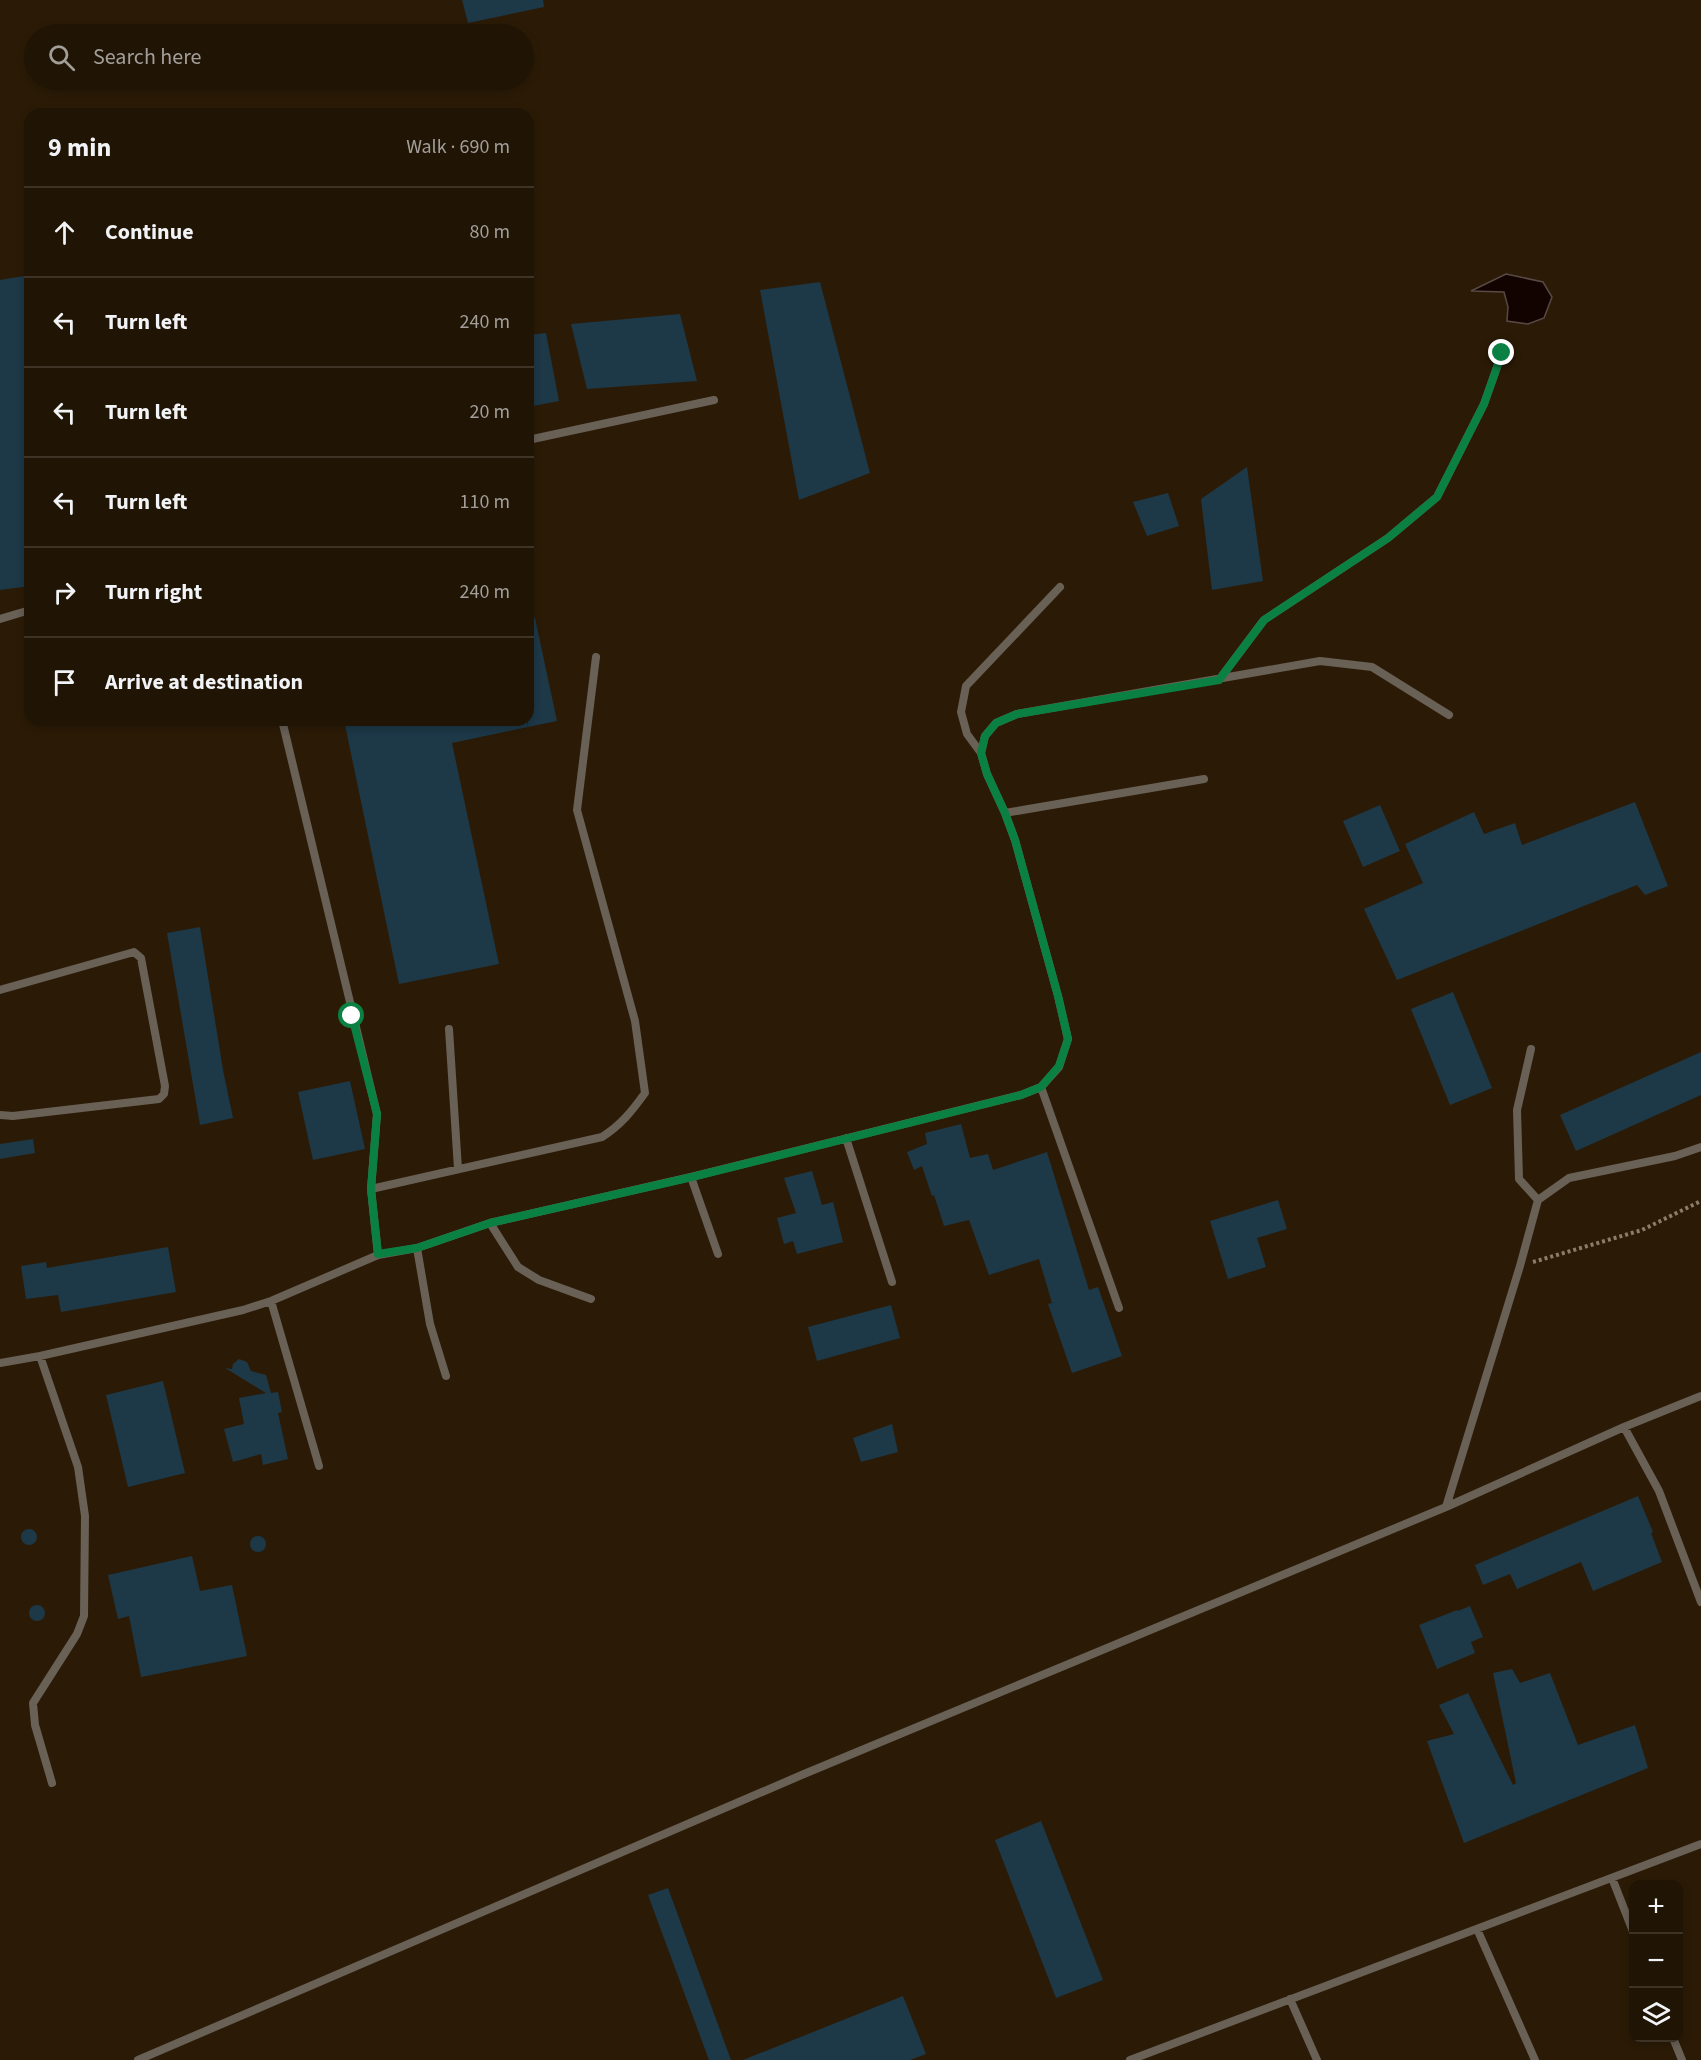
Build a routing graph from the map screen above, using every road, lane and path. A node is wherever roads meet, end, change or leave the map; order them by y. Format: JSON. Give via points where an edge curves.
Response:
{"nodes":[{"id":1,"x":1502,"y":353,"type":"dead end"},
{"id":2,"x":714,"y":400,"type":"dead end"},
{"id":3,"x":534,"y":439,"type":"edge"},
{"id":4,"x":1060,"y":587,"type":"dead end"},
{"id":5,"x":24,"y":612,"type":"edge"},
{"id":6,"x":0,"y":619,"type":"edge"},
{"id":7,"x":596,"y":657,"type":"dead end"},
{"id":8,"x":1219,"y":680,"type":"junction"},
{"id":9,"x":1449,"y":715,"type":"dead end"},
{"id":10,"x":283,"y":726,"type":"edge"},
{"id":11,"x":981,"y":753,"type":"junction"},
{"id":12,"x":1204,"y":779,"type":"dead end"},
{"id":13,"x":1005,"y":813,"type":"junction"},
{"id":14,"x":0,"y":990,"type":"edge"},
{"id":15,"x":449,"y":1029,"type":"dead end"},
{"id":16,"x":1531,"y":1049,"type":"dead end"},
{"id":17,"x":1041,"y":1087,"type":"junction"},
{"id":18,"x":0,"y":1115,"type":"edge"},
{"id":19,"x":846,"y":1138,"type":"junction"},
{"id":20,"x":1701,"y":1147,"type":"edge"},
{"id":21,"x":458,"y":1169,"type":"junction"},
{"id":22,"x":692,"y":1177,"type":"junction"},
{"id":23,"x":371,"y":1189,"type":"junction"},
{"id":24,"x":1538,"y":1200,"type":"junction"},
{"id":25,"x":1701,"y":1202,"type":"edge"},
{"id":26,"x":490,"y":1223,"type":"junction"},
{"id":27,"x":417,"y":1248,"type":"junction"},
{"id":28,"x":378,"y":1254,"type":"junction"},
{"id":29,"x":718,"y":1254,"type":"dead end"},
{"id":30,"x":1520,"y":1266,"type":"junction"},
{"id":31,"x":892,"y":1282,"type":"dead end"},
{"id":32,"x":591,"y":1299,"type":"dead end"},
{"id":33,"x":271,"y":1301,"type":"junction"},
{"id":34,"x":1119,"y":1308,"type":"dead end"},
{"id":35,"x":40,"y":1356,"type":"junction"},
{"id":36,"x":0,"y":1364,"type":"edge"},
{"id":37,"x":446,"y":1376,"type":"dead end"},
{"id":38,"x":1701,"y":1396,"type":"edge"},
{"id":39,"x":1624,"y":1427,"type":"junction"},
{"id":40,"x":319,"y":1466,"type":"dead end"},
{"id":41,"x":1446,"y":1507,"type":"junction"},
{"id":42,"x":1701,"y":1602,"type":"edge"},
{"id":43,"x":52,"y":1783,"type":"dead end"},
{"id":44,"x":1701,"y":1844,"type":"edge"},
{"id":45,"x":1612,"y":1878,"type":"junction"},
{"id":46,"x":1629,"y":1921,"type":"edge"},
{"id":47,"x":1477,"y":1929,"type":"junction"},
{"id":48,"x":1290,"y":1999,"type":"junction"},
{"id":49,"x":1675,"y":2042,"type":"edge"},
{"id":50,"x":138,"y":2060,"type":"edge"},
{"id":51,"x":1130,"y":2060,"type":"edge"},
{"id":52,"x":1317,"y":2060,"type":"edge"},
{"id":53,"x":1535,"y":2060,"type":"edge"},
{"id":54,"x":1682,"y":2060,"type":"edge"}],
"edges":[{"from":1,"to":8,"type":"lane","via":[[1484,404],[1437,497],[1388,538],[1264,620]]},
{"from":2,"to":3,"type":"lane"},
{"from":4,"to":11,"type":"lane","via":[[966,686],[962,712],[967,734]]},
{"from":5,"to":6,"type":"lane"},
{"from":7,"to":21,"type":"lane","via":[[578,810],[635,1021],[645,1093],[617,1127],[602,1137]]},
{"from":8,"to":9,"type":"lane","via":[[1320,661],[1372,668]]},
{"from":8,"to":11,"type":"lane","via":[[1017,714],[996,723],[985,736]]},
{"from":10,"to":23,"type":"lane","via":[[377,1114]]},
{"from":11,"to":13,"type":"lane"},
{"from":12,"to":13,"type":"lane"},
{"from":13,"to":17,"type":"lane","via":[[1068,1039],[1059,1066]]},
{"from":14,"to":18,"type":"lane","via":[[134,952],[141,958],[165,1086],[159,1100]]},
{"from":15,"to":21,"type":"lane"},
{"from":16,"to":24,"type":"lane","via":[[1517,1110],[1518,1158],[1519,1179]]},
{"from":17,"to":19,"type":"lane"},
{"from":17,"to":34,"type":"lane"},
{"from":19,"to":22,"type":"lane"},
{"from":19,"to":31,"type":"lane"},
{"from":20,"to":24,"type":"lane","via":[[1569,1178]]},
{"from":21,"to":23,"type":"lane"},
{"from":22,"to":26,"type":"lane"},
{"from":22,"to":29,"type":"lane"},
{"from":23,"to":28,"type":"lane"},
{"from":24,"to":30,"type":"lane"},
{"from":25,"to":30,"type":"path","via":[[1642,1230]]},
{"from":26,"to":27,"type":"lane"},
{"from":26,"to":32,"type":"lane","via":[[518,1268]]},
{"from":27,"to":28,"type":"lane"},
{"from":27,"to":37,"type":"lane","via":[[430,1324]]},
{"from":28,"to":33,"type":"lane"},
{"from":30,"to":41,"type":"lane"},
{"from":33,"to":35,"type":"lane"},
{"from":33,"to":40,"type":"lane"},
{"from":35,"to":36,"type":"lane"},
{"from":35,"to":43,"type":"lane","via":[[78,1467],[85,1516],[84,1616],[77,1634],[33,1703],[35,1725]]},
{"from":38,"to":39,"type":"lane"},
{"from":39,"to":41,"type":"lane"},
{"from":39,"to":42,"type":"lane","via":[[1659,1491]]},
{"from":41,"to":50,"type":"lane","via":[[804,1774]]},
{"from":44,"to":45,"type":"lane"},
{"from":45,"to":46,"type":"lane"},
{"from":45,"to":47,"type":"lane"},
{"from":47,"to":48,"type":"lane"},
{"from":47,"to":53,"type":"lane"},
{"from":48,"to":51,"type":"lane"},
{"from":48,"to":52,"type":"lane"},
{"from":49,"to":54,"type":"lane"}]}
